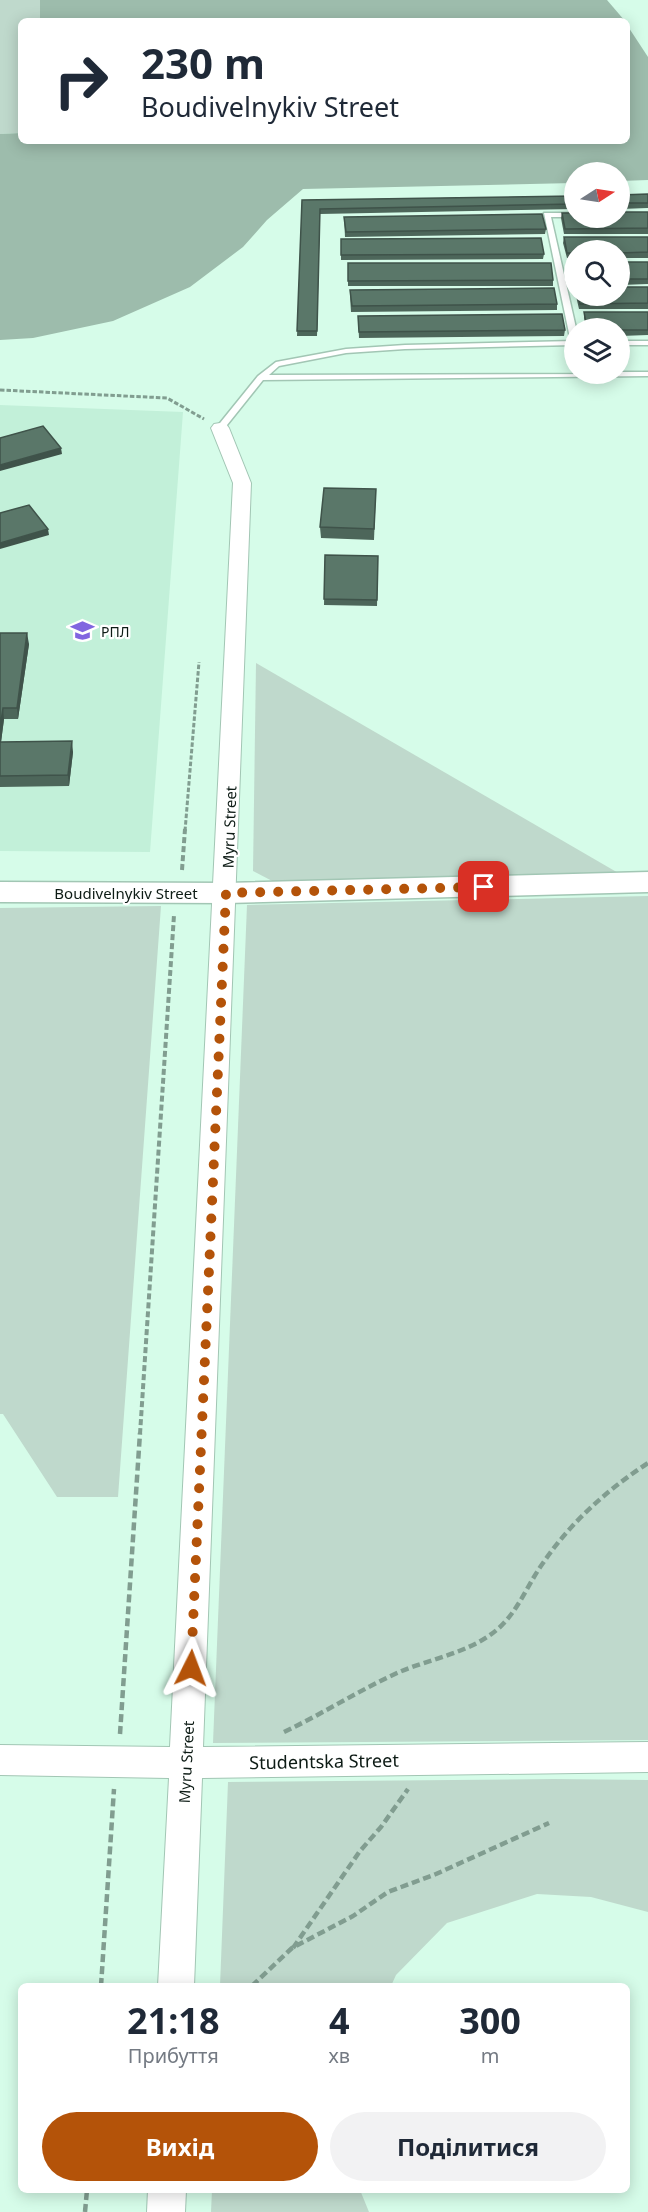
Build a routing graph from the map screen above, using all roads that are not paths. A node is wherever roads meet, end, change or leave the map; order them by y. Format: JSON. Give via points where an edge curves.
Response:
{"nodes":[{"id":1,"x":564,"y":215,"type":"edge"},
{"id":2,"x":570,"y":318,"type":"edge"},
{"id":3,"x":630,"y":343,"type":"edge"},
{"id":4,"x":648,"y":343,"type":"edge"},
{"id":5,"x":564,"y":344,"type":"edge"},
{"id":6,"x":648,"y":374,"type":"edge"},
{"id":7,"x":261,"y":378,"type":"junction"},
{"id":8,"x":220,"y":428,"type":"joint"},
{"id":9,"x":648,"y":882,"type":"edge"},
{"id":10,"x":0,"y":892,"type":"edge"},
{"id":11,"x":226,"y":893,"type":"junction"},
{"id":12,"x":648,"y":1756,"type":"edge"},
{"id":13,"x":0,"y":1760,"type":"edge"},
{"id":14,"x":186,"y":1763,"type":"junction"},
{"id":15,"x":176,"y":1983,"type":"edge"},
{"id":16,"x":167,"y":2193,"type":"edge"},
{"id":17,"x":166,"y":2212,"type":"edge"}],
"edges":[{"from":1,"to":2,"type":"lane","via":[[547,215]]},
{"from":3,"to":4,"type":"lane"},
{"from":5,"to":7,"type":"lane","via":[[346,351],[276,364]]},
{"from":6,"to":7,"type":"lane"},
{"from":7,"to":8,"type":"lane"},
{"from":8,"to":11,"type":"street","name":"Myru Street","via":[[242,483]]},
{"from":9,"to":11,"type":"street","name":"Boudivelnykiv Street"},
{"from":10,"to":11,"type":"street","name":"Boudivelnykiv Street"},
{"from":11,"to":14,"type":"street","name":"Myru Street"},
{"from":12,"to":14,"type":"street","name":"Studentska Street"},
{"from":13,"to":14,"type":"street","name":"Studentska Street"},
{"from":14,"to":15,"type":"street","name":"Myru Street"},
{"from":16,"to":17,"type":"street"}]}
